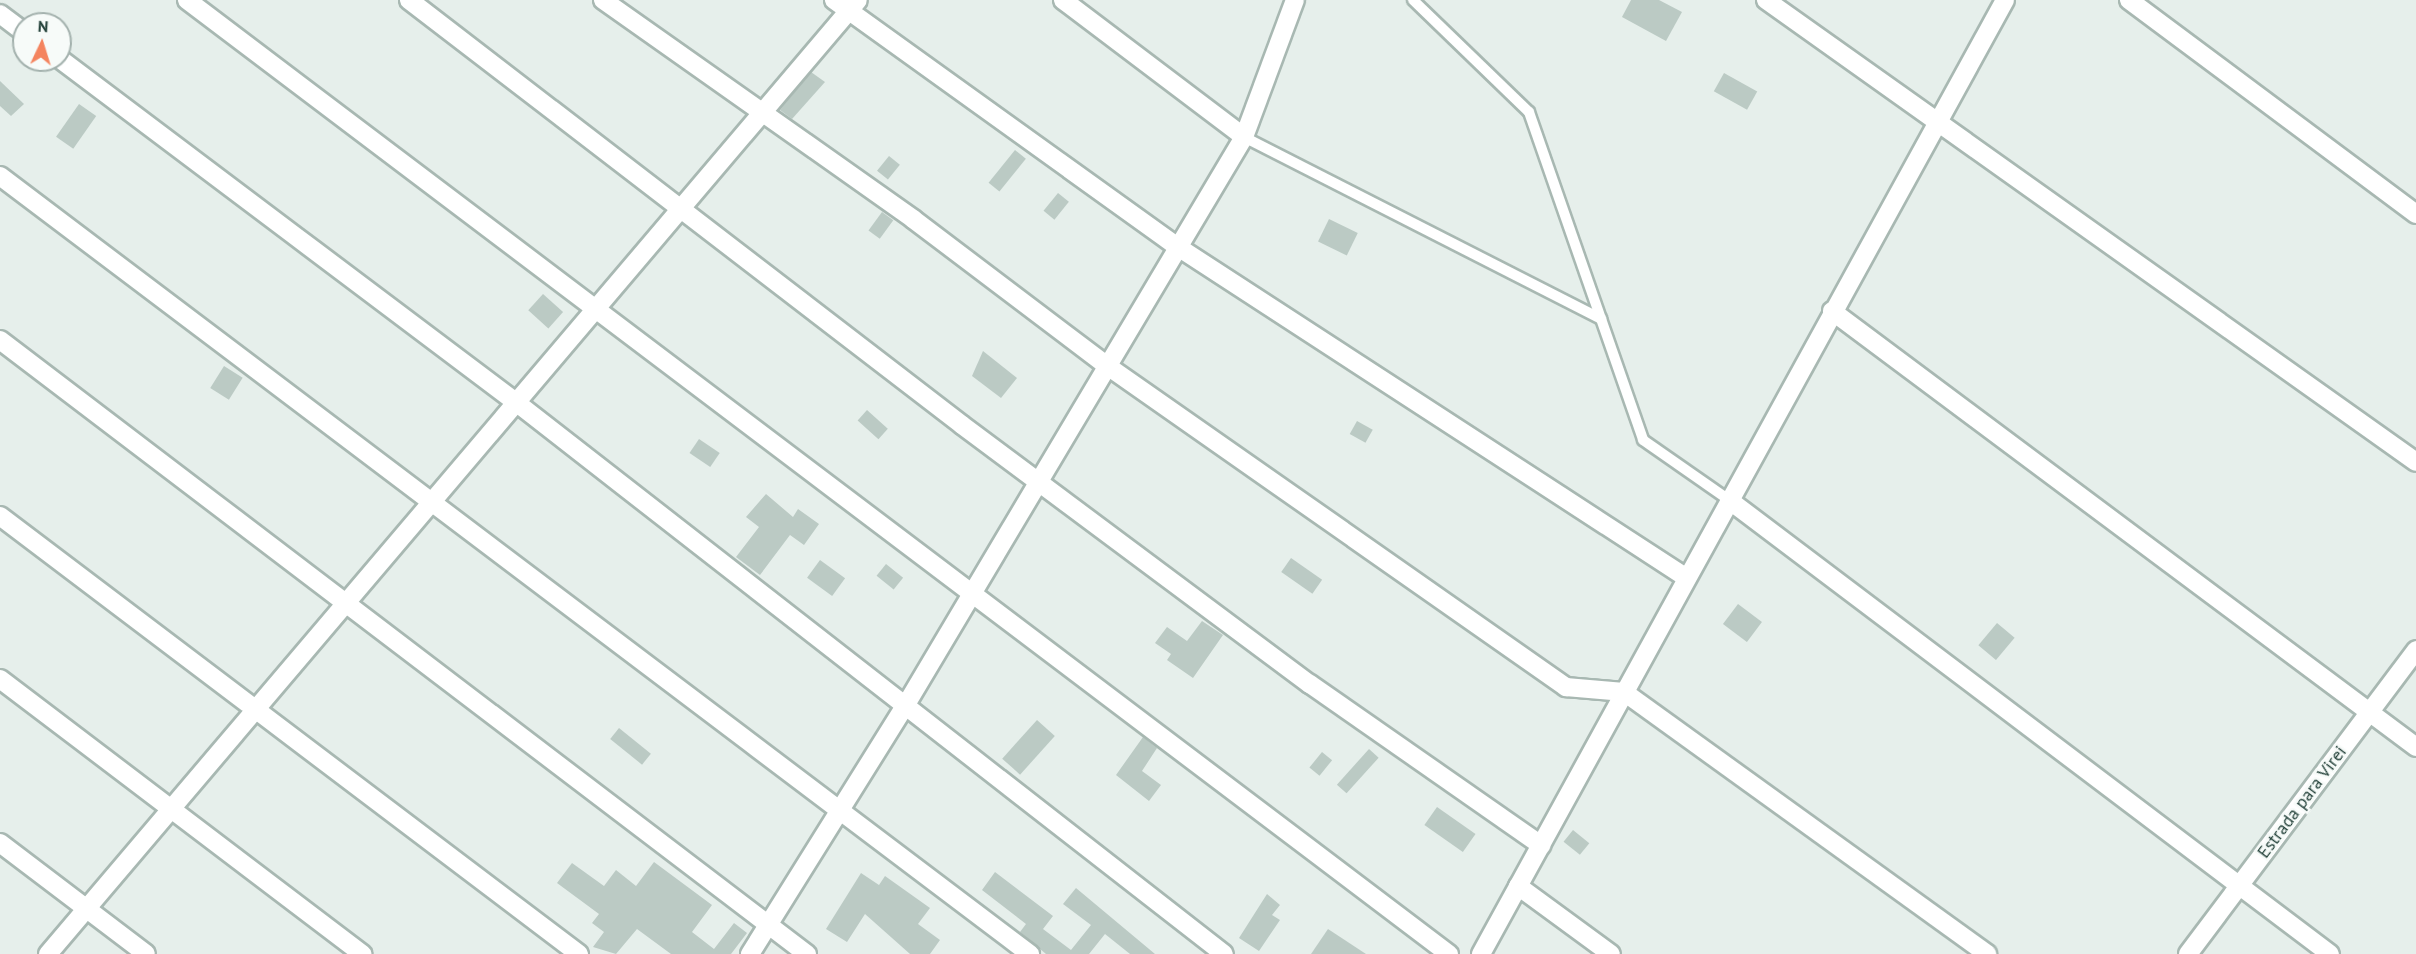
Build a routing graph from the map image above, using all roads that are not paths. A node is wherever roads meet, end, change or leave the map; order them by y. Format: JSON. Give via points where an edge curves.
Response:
{"nodes":[{"id":1,"x":187,"y":0,"type":"edge"},
{"id":2,"x":410,"y":0,"type":"edge"},
{"id":3,"x":603,"y":0,"type":"edge"},
{"id":4,"x":1063,"y":0,"type":"edge"},
{"id":5,"x":1295,"y":0,"type":"edge"},
{"id":6,"x":1413,"y":0,"type":"edge"},
{"id":7,"x":1766,"y":0,"type":"edge"},
{"id":8,"x":2006,"y":0,"type":"edge"},
{"id":9,"x":2129,"y":0,"type":"edge"},
{"id":10,"x":847,"y":4,"type":"edge"},
{"id":11,"x":72,"y":68,"type":"edge"},
{"id":12,"x":761,"y":113,"type":"junction"},
{"id":13,"x":1936,"y":120,"type":"junction"},
{"id":14,"x":1244,"y":137,"type":"junction"},
{"id":15,"x":0,"y":176,"type":"edge"},
{"id":16,"x":678,"y":212,"type":"junction"},
{"id":17,"x":2416,"y":214,"type":"edge"},
{"id":18,"x":1178,"y":247,"type":"junction"},
{"id":19,"x":598,"y":306,"type":"junction"},
{"id":20,"x":1832,"y":310,"type":"junction"},
{"id":21,"x":1601,"y":319,"type":"junction"},
{"id":22,"x":0,"y":340,"type":"edge"},
{"id":23,"x":1106,"y":365,"type":"junction"},
{"id":24,"x":517,"y":403,"type":"junction"},
{"id":25,"x":2416,"y":462,"type":"edge"},
{"id":26,"x":1038,"y":478,"type":"junction"},
{"id":27,"x":1729,"y":500,"type":"junction"},
{"id":28,"x":432,"y":502,"type":"junction"},
{"id":29,"x":0,"y":516,"type":"edge"},
{"id":30,"x":1687,"y":578,"type":"junction"},
{"id":31,"x":969,"y":592,"type":"junction"},
{"id":32,"x":345,"y":603,"type":"junction"},
{"id":33,"x":2416,"y":650,"type":"edge"},
{"id":34,"x":0,"y":679,"type":"edge"},
{"id":35,"x":1624,"y":692,"type":"junction"},
{"id":36,"x":904,"y":708,"type":"junction"},
{"id":37,"x":255,"y":709,"type":"junction"},
{"id":38,"x":2370,"y":712,"type":"junction"},
{"id":39,"x":2416,"y":747,"type":"edge"},
{"id":40,"x":171,"y":808,"type":"junction"},
{"id":41,"x":838,"y":808,"type":"junction"},
{"id":42,"x":0,"y":843,"type":"edge"},
{"id":43,"x":1541,"y":845,"type":"junction"},
{"id":44,"x":2239,"y":885,"type":"junction"},
{"id":45,"x":1518,"y":886,"type":"junction"},
{"id":46,"x":86,"y":908,"type":"junction"},
{"id":47,"x":768,"y":924,"type":"junction"},
{"id":48,"x":48,"y":954,"type":"edge"},
{"id":49,"x":146,"y":954,"type":"edge"},
{"id":50,"x":362,"y":954,"type":"edge"},
{"id":51,"x":579,"y":954,"type":"edge"},
{"id":52,"x":750,"y":954,"type":"edge"},
{"id":53,"x":807,"y":954,"type":"edge"},
{"id":54,"x":1030,"y":954,"type":"edge"},
{"id":55,"x":1224,"y":954,"type":"edge"},
{"id":56,"x":1449,"y":954,"type":"edge"},
{"id":57,"x":1481,"y":954,"type":"edge"},
{"id":58,"x":1611,"y":954,"type":"edge"},
{"id":59,"x":1987,"y":954,"type":"edge"},
{"id":60,"x":2188,"y":954,"type":"edge"},
{"id":61,"x":2330,"y":954,"type":"edge"}],
"edges":[{"from":1,"to":19,"type":"street"},
{"from":2,"to":16,"type":"street"},
{"from":3,"to":12,"type":"street"},
{"from":4,"to":14,"type":"street"},
{"from":5,"to":14,"type":"street"},
{"from":6,"to":21,"type":"lane","via":[[1529,112]]},
{"from":7,"to":13,"type":"street"},
{"from":8,"to":13,"type":"street"},
{"from":9,"to":17,"type":"street"},
{"from":10,"to":12,"type":"street"},
{"from":10,"to":18,"type":"street"},
{"from":11,"to":24,"type":"street"},
{"from":12,"to":16,"type":"street"},
{"from":12,"to":23,"type":"street"},
{"from":13,"to":20,"type":"street"},
{"from":13,"to":25,"type":"street"},
{"from":14,"to":18,"type":"street"},
{"from":14,"to":21,"type":"lane"},
{"from":15,"to":28,"type":"street"},
{"from":16,"to":19,"type":"street"},
{"from":16,"to":26,"type":"street"},
{"from":18,"to":23,"type":"street"},
{"from":18,"to":30,"type":"street"},
{"from":19,"to":24,"type":"street"},
{"from":19,"to":31,"type":"street"},
{"from":20,"to":27,"type":"street"},
{"from":20,"to":38,"type":"street"},
{"from":21,"to":27,"type":"lane","via":[[1643,440]]},
{"from":22,"to":32,"type":"street"},
{"from":23,"to":26,"type":"street"},
{"from":23,"to":35,"type":"street","via":[[1566,687]]},
{"from":24,"to":28,"type":"street"},
{"from":24,"to":36,"type":"street"},
{"from":26,"to":31,"type":"street"},
{"from":26,"to":43,"type":"street","via":[[1310,684]]},
{"from":27,"to":30,"type":"street"},
{"from":27,"to":44,"type":"street"},
{"from":28,"to":32,"type":"street"},
{"from":28,"to":41,"type":"street"},
{"from":29,"to":37,"type":"street"},
{"from":30,"to":35,"type":"street"},
{"from":31,"to":36,"type":"street"},
{"from":31,"to":56,"type":"street"},
{"from":32,"to":37,"type":"street"},
{"from":32,"to":47,"type":"street"},
{"from":33,"to":38,"type":"street","name":"Estrada para Virei"},
{"from":34,"to":40,"type":"street"},
{"from":35,"to":43,"type":"street"},
{"from":35,"to":59,"type":"street"},
{"from":36,"to":41,"type":"street"},
{"from":36,"to":55,"type":"street"},
{"from":37,"to":40,"type":"street"},
{"from":37,"to":51,"type":"street"},
{"from":38,"to":39,"type":"street"},
{"from":38,"to":44,"type":"street","name":"Estrada para Virei"},
{"from":40,"to":46,"type":"street"},
{"from":40,"to":50,"type":"street"},
{"from":41,"to":47,"type":"street"},
{"from":41,"to":54,"type":"street"},
{"from":42,"to":46,"type":"street"},
{"from":43,"to":45,"type":"street"},
{"from":44,"to":60,"type":"street","name":"Estrada para Virei"},
{"from":44,"to":61,"type":"street"},
{"from":45,"to":57,"type":"street"},
{"from":45,"to":58,"type":"street"},
{"from":46,"to":48,"type":"street"},
{"from":46,"to":49,"type":"street"},
{"from":47,"to":52,"type":"street"},
{"from":47,"to":53,"type":"street"}]}
